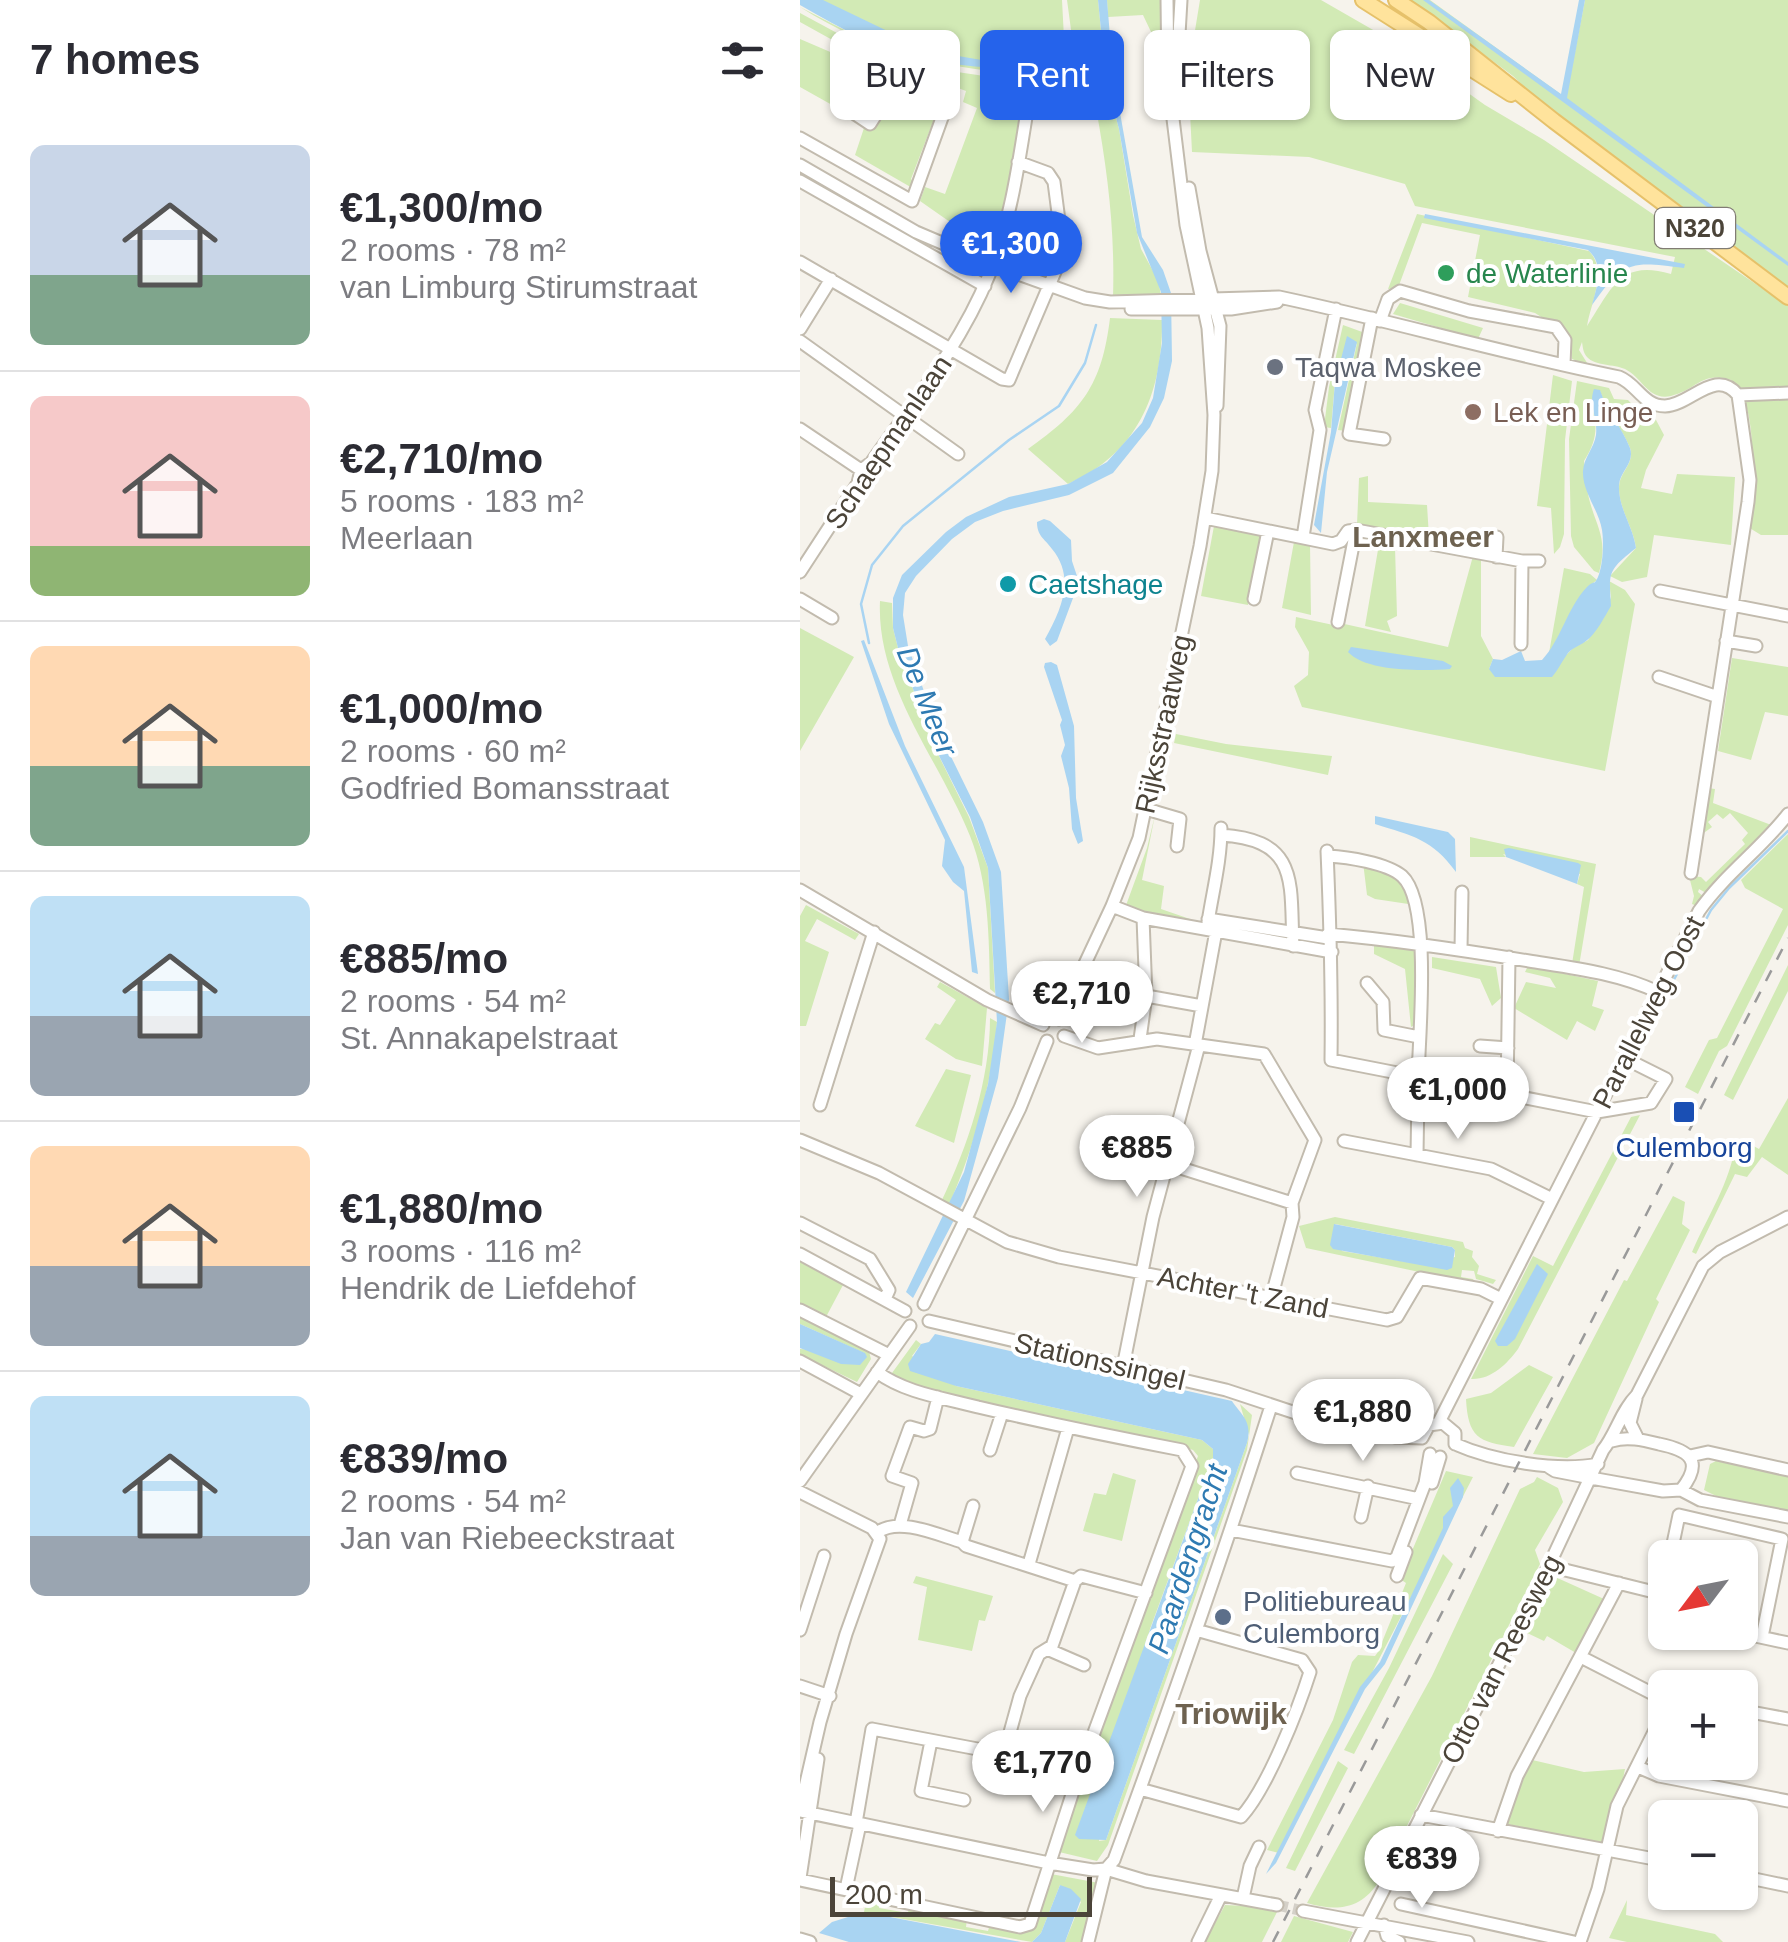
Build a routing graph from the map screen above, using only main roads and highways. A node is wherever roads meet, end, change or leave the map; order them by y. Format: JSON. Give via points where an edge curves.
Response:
{"nodes":[{"id":1,"x":1363,"y":0,"type":"edge"},
{"id":2,"x":1396,"y":0,"type":"edge"},
{"id":3,"x":1554,"y":121,"type":"junction"},
{"id":4,"x":1788,"y":298,"type":"edge"}],
"edges":[{"from":1,"to":3,"type":"main road","number":"N320"},
{"from":2,"to":3,"type":"main road","number":"N320"},
{"from":3,"to":4,"type":"main road","number":"N320"}]}
